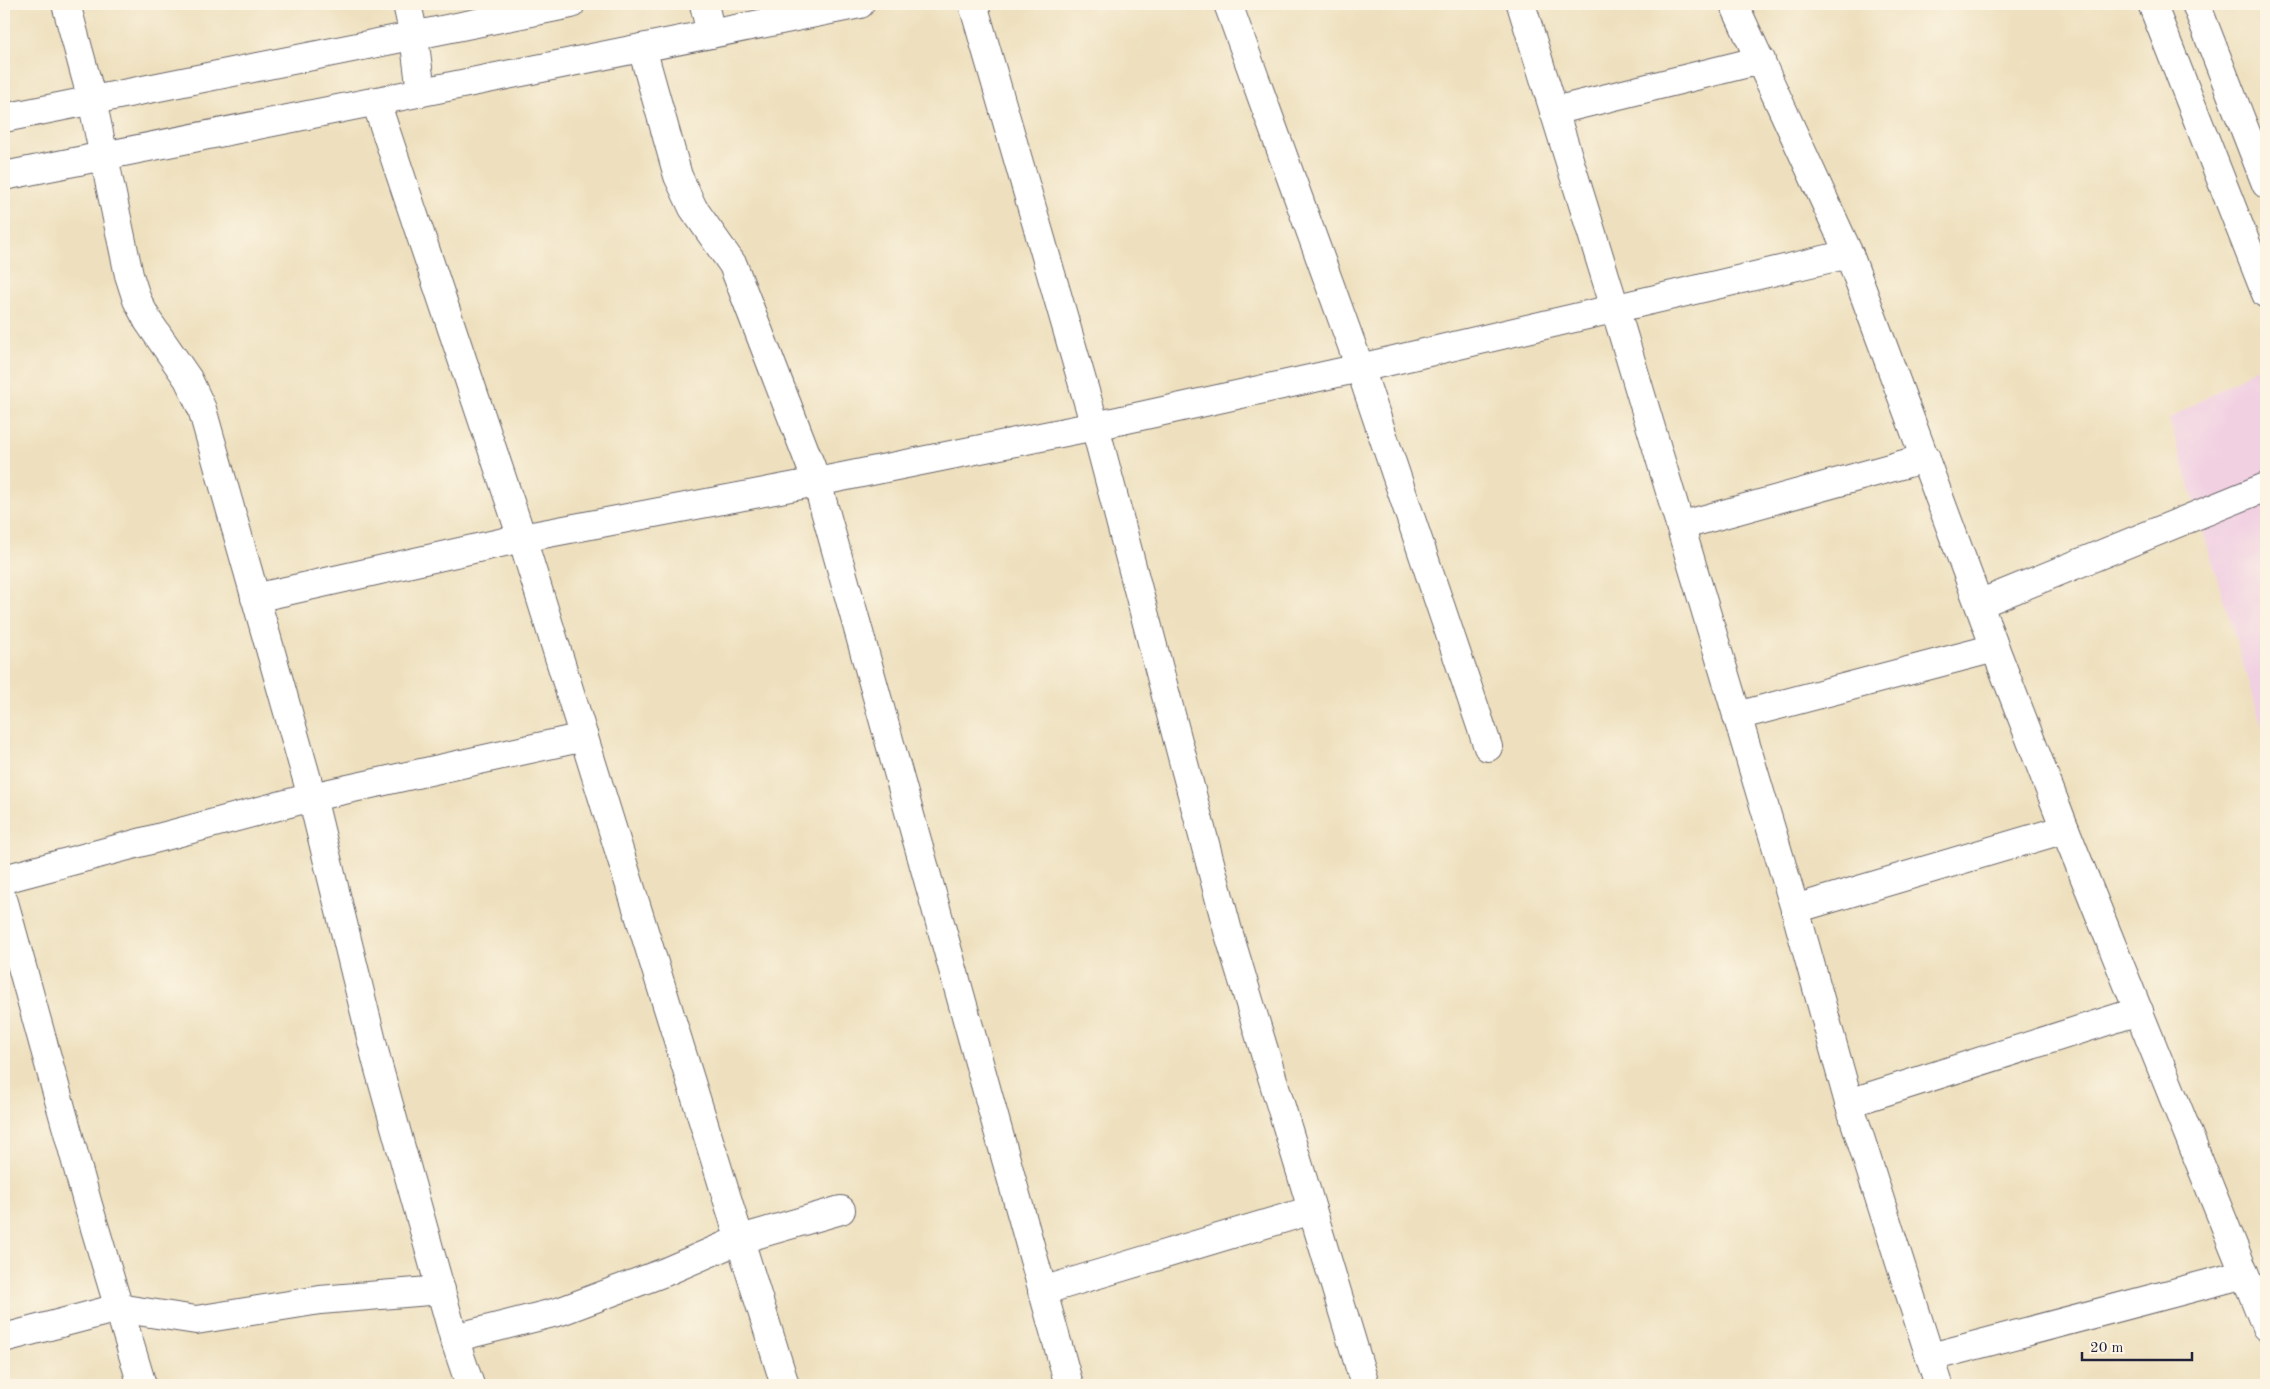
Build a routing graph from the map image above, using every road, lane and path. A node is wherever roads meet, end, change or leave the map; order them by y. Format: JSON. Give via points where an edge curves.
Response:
{"nodes":[{"id":1,"x":66,"y":4,"type":"edge"},
{"id":2,"x":407,"y":4,"type":"edge"},
{"id":3,"x":571,"y":4,"type":"edge"},
{"id":4,"x":704,"y":4,"type":"edge"},
{"id":5,"x":860,"y":4,"type":"edge"},
{"id":6,"x":973,"y":4,"type":"edge"},
{"id":7,"x":1228,"y":4,"type":"edge"},
{"id":8,"x":1521,"y":4,"type":"edge"},
{"id":9,"x":1734,"y":4,"type":"edge"},
{"id":10,"x":2152,"y":4,"type":"edge"},
{"id":11,"x":2196,"y":4,"type":"edge"},
{"id":12,"x":711,"y":34,"type":"junction"},
{"id":13,"x":414,"y":36,"type":"junction"},
{"id":14,"x":642,"y":48,"type":"junction"},
{"id":15,"x":1760,"y":60,"type":"junction"},
{"id":16,"x":420,"y":92,"type":"junction"},
{"id":17,"x":92,"y":100,"type":"junction"},
{"id":18,"x":376,"y":102,"type":"junction"},
{"id":19,"x":1554,"y":111,"type":"junction"},
{"id":20,"x":4,"y":118,"type":"edge"},
{"id":21,"x":104,"y":156,"type":"junction"},
{"id":22,"x":4,"y":176,"type":"edge"},
{"id":23,"x":2266,"y":184,"type":"edge"},
{"id":24,"x":1849,"y":254,"type":"junction"},
{"id":25,"x":2266,"y":294,"type":"edge"},
{"id":26,"x":1615,"y":308,"type":"junction"},
{"id":27,"x":1360,"y":368,"type":"junction"},
{"id":28,"x":1095,"y":426,"type":"junction"},
{"id":29,"x":1926,"y":458,"type":"junction"},
{"id":30,"x":817,"y":482,"type":"junction"},
{"id":31,"x":2266,"y":487,"type":"edge"},
{"id":32,"x":1680,"y":526,"type":"junction"},
{"id":33,"x":522,"y":538,"type":"junction"},
{"id":34,"x":255,"y":598,"type":"junction"},
{"id":35,"x":1979,"y":604,"type":"junction"},
{"id":36,"x":1995,"y":648,"type":"junction"},
{"id":37,"x":1737,"y":716,"type":"junction"},
{"id":38,"x":584,"y":737,"type":"junction"},
{"id":39,"x":1488,"y":747,"type":"dead end"},
{"id":40,"x":312,"y":797,"type":"junction"},
{"id":41,"x":2065,"y":829,"type":"junction"},
{"id":42,"x":4,"y":879,"type":"edge"},
{"id":43,"x":4,"y":902,"type":"edge"},
{"id":44,"x":1795,"y":910,"type":"junction"},
{"id":45,"x":2139,"y":1011,"type":"junction"},
{"id":46,"x":1849,"y":1103,"type":"junction"},
{"id":47,"x":841,"y":1210,"type":"dead end"},
{"id":48,"x":1312,"y":1210,"type":"junction"},
{"id":49,"x":740,"y":1239,"type":"junction"},
{"id":50,"x":2245,"y":1274,"type":"junction"},
{"id":51,"x":441,"y":1290,"type":"junction"},
{"id":52,"x":1042,"y":1291,"type":"junction"},
{"id":53,"x":118,"y":1308,"type":"junction"},
{"id":54,"x":2266,"y":1327,"type":"edge"},
{"id":55,"x":4,"y":1338,"type":"edge"},
{"id":56,"x":454,"y":1338,"type":"junction"},
{"id":57,"x":1931,"y":1357,"type":"junction"},
{"id":58,"x":142,"y":1385,"type":"edge"},
{"id":59,"x":470,"y":1385,"type":"edge"},
{"id":60,"x":785,"y":1385,"type":"edge"},
{"id":61,"x":1069,"y":1385,"type":"edge"},
{"id":62,"x":1365,"y":1385,"type":"edge"},
{"id":63,"x":1939,"y":1385,"type":"edge"}],
"edges":[{"from":1,"to":17,"type":"street"},
{"from":2,"to":13,"type":"street"},
{"from":3,"to":13,"type":"street"},
{"from":4,"to":12,"type":"street"},
{"from":5,"to":12,"type":"street"},
{"from":6,"to":28,"type":"street"},
{"from":7,"to":27,"type":"street"},
{"from":8,"to":19,"type":"street"},
{"from":9,"to":15,"type":"street"},
{"from":10,"to":25,"type":"street"},
{"from":11,"to":23,"type":"street"},
{"from":12,"to":14,"type":"street"},
{"from":13,"to":16,"type":"street"},
{"from":13,"to":17,"type":"street"},
{"from":14,"to":16,"type":"street"},
{"from":14,"to":30,"type":"street","via":[[678,176],[694,208],[733,264]]},
{"from":15,"to":19,"type":"street"},
{"from":15,"to":24,"type":"street"},
{"from":16,"to":18,"type":"street"},
{"from":17,"to":20,"type":"street"},
{"from":17,"to":21,"type":"street"},
{"from":18,"to":21,"type":"street"},
{"from":18,"to":33,"type":"street"},
{"from":19,"to":26,"type":"street"},
{"from":21,"to":22,"type":"street"},
{"from":21,"to":34,"type":"street","via":[[137,300],[188,379],[202,409]]},
{"from":24,"to":26,"type":"street"},
{"from":24,"to":29,"type":"street"},
{"from":26,"to":27,"type":"street"},
{"from":26,"to":32,"type":"street"},
{"from":27,"to":28,"type":"street"},
{"from":27,"to":39,"type":"street"},
{"from":28,"to":30,"type":"street"},
{"from":28,"to":48,"type":"street","via":[[1228,931]]},
{"from":29,"to":32,"type":"street"},
{"from":29,"to":35,"type":"street"},
{"from":30,"to":33,"type":"street"},
{"from":30,"to":52,"type":"street"},
{"from":31,"to":35,"type":"street"},
{"from":32,"to":37,"type":"street"},
{"from":33,"to":34,"type":"street"},
{"from":33,"to":38,"type":"street"},
{"from":34,"to":40,"type":"street"},
{"from":35,"to":36,"type":"street"},
{"from":36,"to":37,"type":"street"},
{"from":36,"to":41,"type":"street"},
{"from":37,"to":44,"type":"street"},
{"from":38,"to":40,"type":"street"},
{"from":38,"to":49,"type":"street"},
{"from":40,"to":42,"type":"street"},
{"from":40,"to":51,"type":"street","via":[[377,1062]]},
{"from":41,"to":44,"type":"street"},
{"from":41,"to":45,"type":"street"},
{"from":43,"to":53,"type":"street"},
{"from":44,"to":46,"type":"street"},
{"from":45,"to":46,"type":"street"},
{"from":45,"to":50,"type":"street"},
{"from":46,"to":57,"type":"street"},
{"from":47,"to":49,"type":"street"},
{"from":48,"to":52,"type":"street"},
{"from":48,"to":62,"type":"street"},
{"from":49,"to":56,"type":"street","via":[[665,1272],[561,1311]]},
{"from":49,"to":60,"type":"street"},
{"from":50,"to":54,"type":"street"},
{"from":50,"to":57,"type":"street"},
{"from":51,"to":53,"type":"street","via":[[320,1300],[196,1320]]},
{"from":51,"to":56,"type":"street"},
{"from":52,"to":61,"type":"street"},
{"from":53,"to":55,"type":"street"},
{"from":53,"to":58,"type":"street"},
{"from":56,"to":59,"type":"street"},
{"from":57,"to":63,"type":"street"}]}
